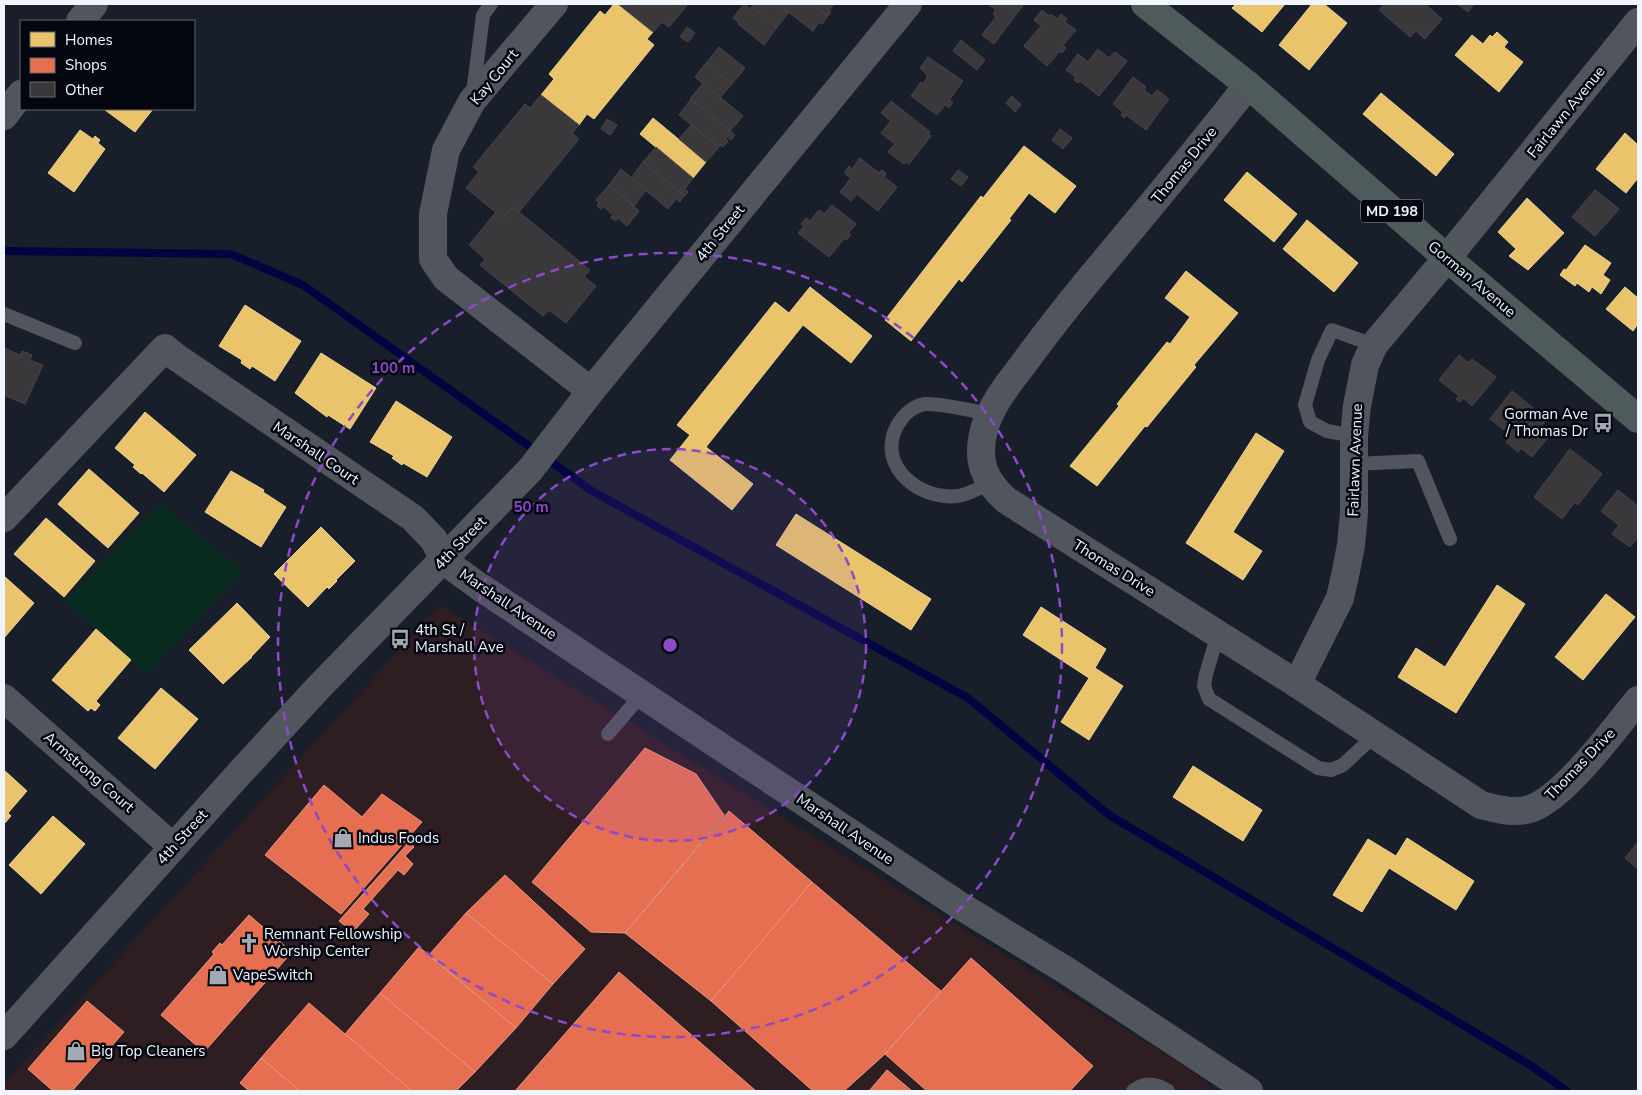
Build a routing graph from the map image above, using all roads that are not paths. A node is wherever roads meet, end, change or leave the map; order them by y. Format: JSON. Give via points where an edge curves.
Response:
{"nodes":[{"id":1,"x":94,"y":4,"type":"edge"},
{"id":2,"x":491,"y":4,"type":"edge"},
{"id":3,"x":554,"y":4,"type":"edge"},
{"id":4,"x":908,"y":4,"type":"edge"},
{"id":5,"x":1145,"y":4,"type":"edge"},
{"id":6,"x":81,"y":20,"type":"edge"},
{"id":7,"x":1638,"y":22,"type":"edge"},
{"id":8,"x":1248,"y":86,"type":"junction"},
{"id":9,"x":20,"y":95,"type":"edge"},
{"id":10,"x":472,"y":101,"type":"junction"},
{"id":11,"x":4,"y":116,"type":"edge"},
{"id":12,"x":1447,"y":258,"type":"junction"},
{"id":13,"x":4,"y":314,"type":"edge"},
{"id":14,"x":75,"y":344,"type":"dead end"},
{"id":15,"x":1374,"y":345,"type":"junction"},
{"id":16,"x":590,"y":391,"type":"junction"},
{"id":17,"x":990,"y":414,"type":"junction"},
{"id":18,"x":1638,"y":418,"type":"edge"},
{"id":19,"x":1354,"y":436,"type":"junction"},
{"id":20,"x":1354,"y":464,"type":"junction"},
{"id":21,"x":990,"y":484,"type":"junction"},
{"id":22,"x":4,"y":518,"type":"edge"},
{"id":23,"x":1450,"y":539,"type":"dead end"},
{"id":24,"x":444,"y":560,"type":"junction"},
{"id":25,"x":1218,"y":634,"type":"junction"},
{"id":26,"x":1297,"y":684,"type":"junction"},
{"id":27,"x":642,"y":694,"type":"junction"},
{"id":28,"x":4,"y":698,"type":"edge"},
{"id":29,"x":1638,"y":700,"type":"edge"},
{"id":30,"x":608,"y":734,"type":"dead end"},
{"id":31,"x":1375,"y":735,"type":"junction"},
{"id":32,"x":173,"y":847,"type":"junction"},
{"id":33,"x":4,"y":1036,"type":"edge"},
{"id":34,"x":1133,"y":1091,"type":"edge"},
{"id":35,"x":1168,"y":1091,"type":"edge"},
{"id":36,"x":1249,"y":1091,"type":"edge"}],
"edges":[{"from":1,"to":6,"type":"street"},
{"from":2,"to":10,"type":"lane","via":[[483,15]]},
{"from":3,"to":10,"type":"street","name":"Kay Court"},
{"from":4,"to":16,"type":"street","name":"4th Street"},
{"from":5,"to":8,"type":"main road","name":"Gorman Avenue","number":"MD 198"},
{"from":7,"to":12,"type":"street","name":"Fairlawn Avenue"},
{"from":8,"to":12,"type":"main road","name":"Gorman Avenue","number":"MD 198"},
{"from":8,"to":17,"type":"street","name":"Thomas Drive","via":[[1056,320]]},
{"from":9,"to":11,"type":"street"},
{"from":10,"to":16,"type":"street","name":"Kay Court","via":[[446,150],[433,214],[433,259],[446,278]]},
{"from":12,"to":15,"type":"street","name":"Fairlawn Avenue"},
{"from":12,"to":18,"type":"main road","name":"Gorman Avenue","number":"MD 198"},
{"from":13,"to":14,"type":"lane"},
{"from":15,"to":19,"type":"street","name":"Fairlawn Avenue","via":[[1360,384]]},
{"from":15,"to":19,"type":"lane","via":[[1332,330],[1318,360],[1305,405],[1310,422],[1327,431]]},
{"from":16,"to":24,"type":"street","name":"4th Street","via":[[530,470]]},
{"from":17,"to":21,"type":"street","name":"Thomas Drive","via":[[981,453]]},
{"from":17,"to":21,"type":"lane","via":[[925,404],[909,410],[898,424],[891,442],[892,457],[904,479],[932,495],[959,496]]},
{"from":19,"to":20,"type":"street","name":"Fairlawn Avenue"},
{"from":20,"to":23,"type":"lane","via":[[1418,461]]},
{"from":20,"to":26,"type":"street","name":"Fairlawn Avenue","via":[[1351,545],[1340,598]]},
{"from":21,"to":25,"type":"street","name":"Thomas Drive","via":[[1006,500]]},
{"from":22,"to":24,"type":"street","name":"Marshall Court","via":[[165,348],[413,518],[426,529]]},
{"from":24,"to":27,"type":"street","name":"Marshall Avenue"},
{"from":24,"to":32,"type":"street","name":"4th Street","via":[[318,688]]},
{"from":25,"to":26,"type":"street","name":"Thomas Drive"},
{"from":25,"to":31,"type":"lane","via":[[1204,686],[1209,699],[1318,768],[1331,770],[1343,765]]},
{"from":26,"to":31,"type":"street","name":"Thomas Drive"},
{"from":27,"to":30,"type":"lane"},
{"from":27,"to":36,"type":"street","name":"Marshall Avenue","via":[[959,905],[1067,971]]},
{"from":28,"to":32,"type":"street","name":"Armstrong Court"},
{"from":29,"to":31,"type":"street","name":"Thomas Drive","via":[[1558,792],[1542,804],[1523,810],[1502,811],[1481,805]]},
{"from":32,"to":33,"type":"street","name":"4th Street"},
{"from":34,"to":35,"type":"lane","via":[[1149,1084]]}]}
